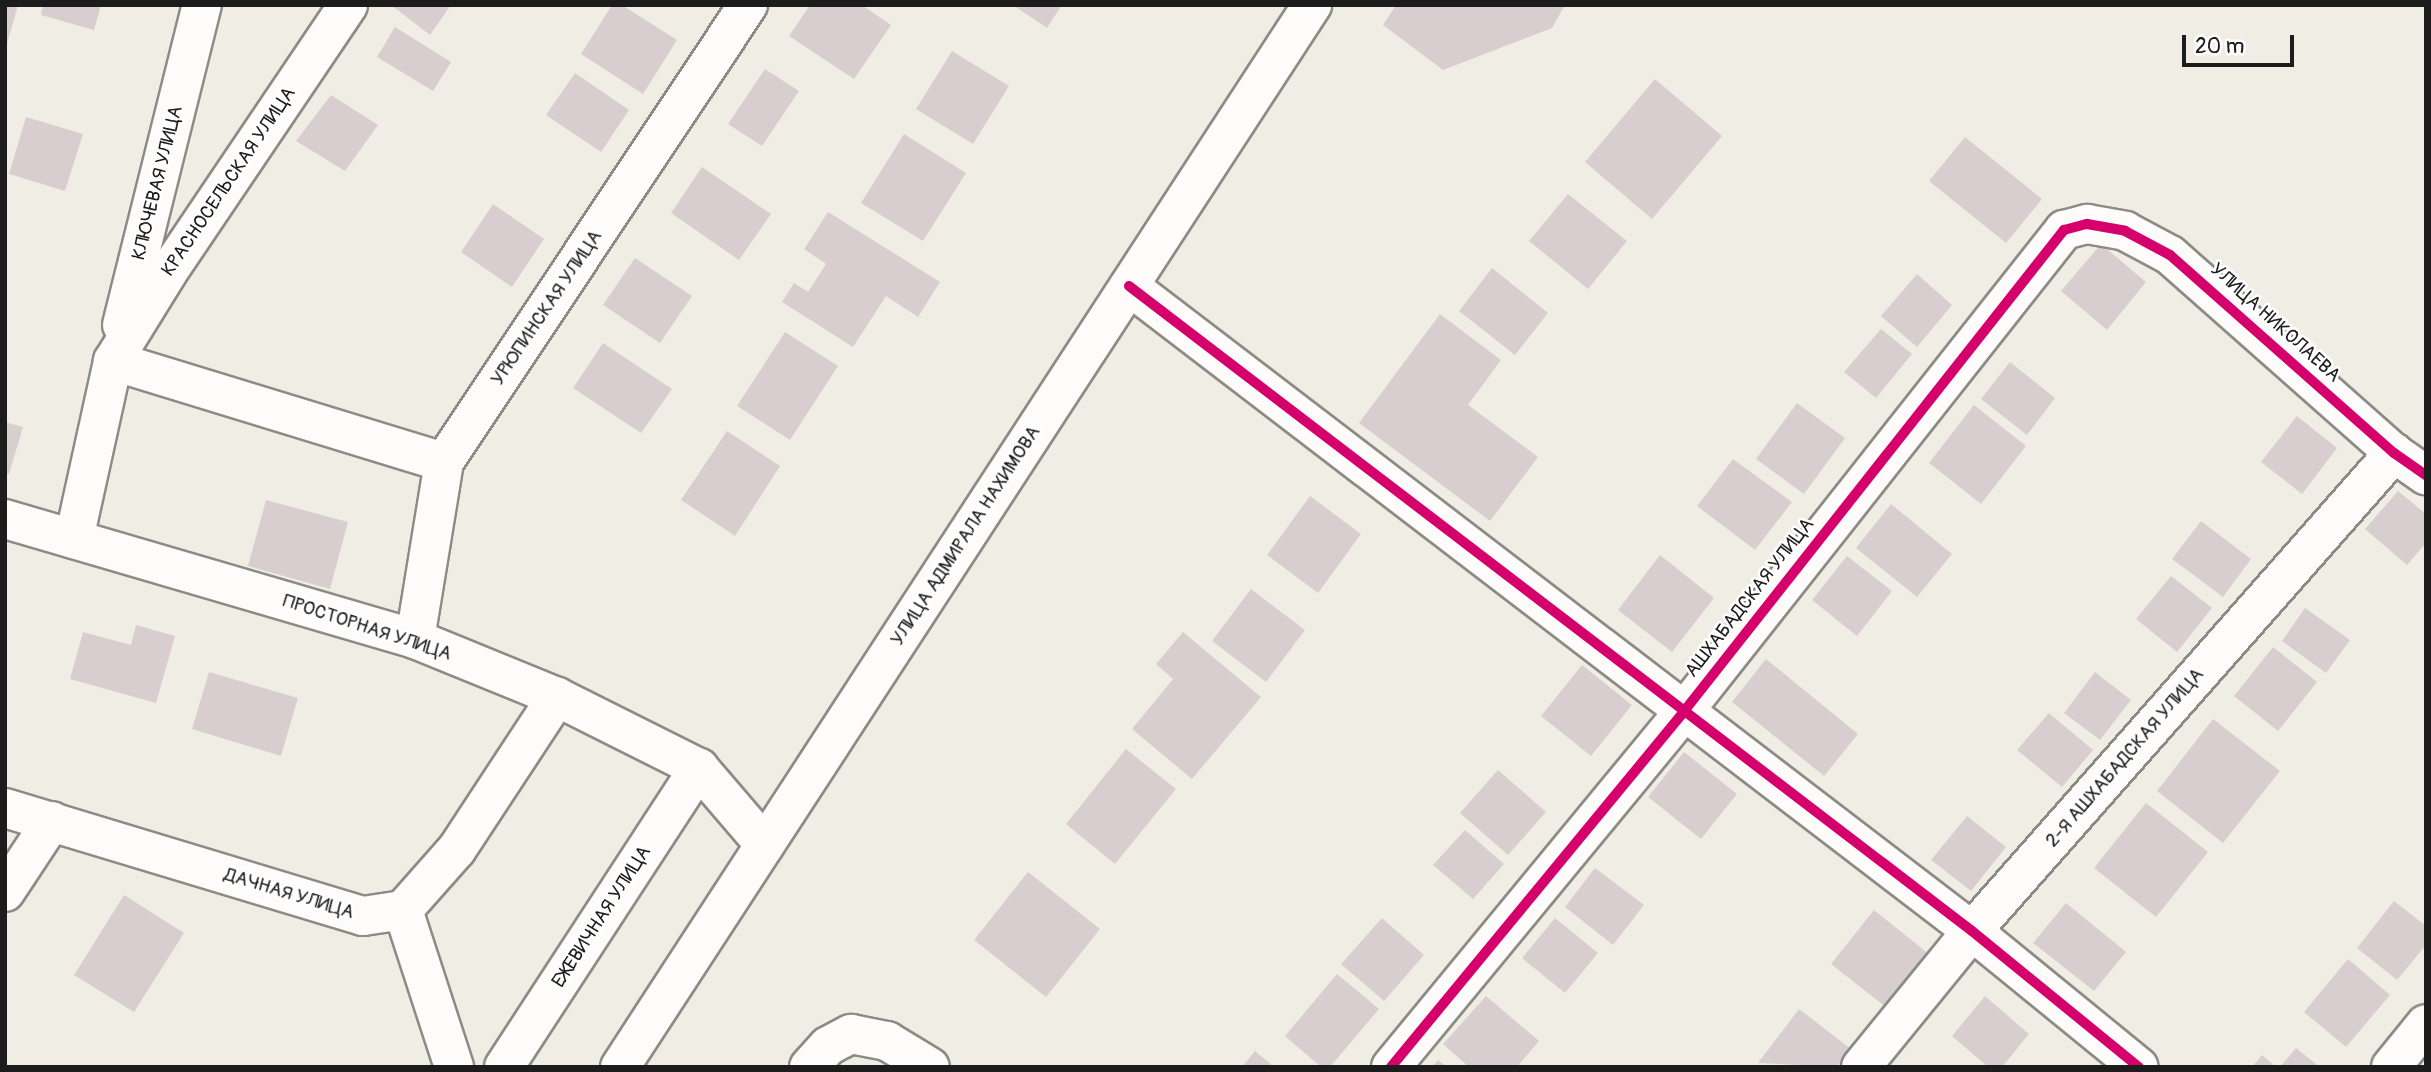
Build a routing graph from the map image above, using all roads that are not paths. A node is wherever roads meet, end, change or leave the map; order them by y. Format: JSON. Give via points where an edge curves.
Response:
{"nodes":[{"id":1,"x":202,"y":5,"type":"edge"},
{"id":2,"x":348,"y":5,"type":"edge"},
{"id":3,"x":748,"y":5,"type":"edge"},
{"id":4,"x":1311,"y":5,"type":"edge"},
{"id":5,"x":2087,"y":224,"type":"joint"},
{"id":6,"x":1129,"y":286,"type":"junction"},
{"id":7,"x":113,"y":361,"type":"junction"},
{"id":8,"x":2394,"y":453,"type":"junction"},
{"id":9,"x":444,"y":462,"type":"junction"},
{"id":10,"x":2426,"y":474,"type":"edge"},
{"id":11,"x":5,"y":519,"type":"edge"},
{"id":12,"x":74,"y":539,"type":"junction"},
{"id":13,"x":415,"y":639,"type":"junction"},
{"id":14,"x":557,"y":697,"type":"junction"},
{"id":15,"x":1685,"y":710,"type":"junction"},
{"id":16,"x":699,"y":768,"type":"junction"},
{"id":17,"x":5,"y":808,"type":"edge"},
{"id":18,"x":52,"y":821,"type":"junction"},
{"id":19,"x":765,"y":845,"type":"junction"},
{"id":20,"x":5,"y":892,"type":"edge"},
{"id":21,"x":403,"y":910,"type":"junction"},
{"id":22,"x":1972,"y":931,"type":"junction"},
{"id":23,"x":2426,"y":1024,"type":"edge"},
{"id":24,"x":454,"y":1067,"type":"edge"},
{"id":25,"x":504,"y":1067,"type":"edge"},
{"id":26,"x":621,"y":1067,"type":"edge"},
{"id":27,"x":809,"y":1067,"type":"edge"},
{"id":28,"x":930,"y":1067,"type":"edge"},
{"id":29,"x":1391,"y":1067,"type":"edge"},
{"id":30,"x":1861,"y":1067,"type":"edge"},
{"id":31,"x":2139,"y":1067,"type":"edge"},
{"id":32,"x":2391,"y":1067,"type":"edge"}],
"edges":[{"from":1,"to":7,"type":"street","name":"КЛЮЧЕВАЯ УЛИЦА"},
{"from":2,"to":7,"type":"street","name":"КРАСНОСЕЛЬСКАЯ УЛИЦА"},
{"from":3,"to":9,"type":"street","name":"УРЮПИНСКАЯ УЛИЦА"},
{"from":4,"to":6,"type":"street","name":"УЛИЦА АДМИРАЛА НАХИМОВА"},
{"from":5,"to":8,"type":"street","name":"УЛИЦА НИКОЛАЕВА","via":[[2124,231],[2170,255]]},
{"from":5,"to":15,"type":"street","name":"АШХАБАДСКАЯ УЛИЦА","via":[[2064,230],[2049,246]]},
{"from":6,"to":15,"type":"street"},
{"from":6,"to":19,"type":"street","name":"УЛИЦА АДМИРАЛА НАХИМОВА"},
{"from":7,"to":9,"type":"street"},
{"from":7,"to":12,"type":"street","name":"КЛЮЧЕВАЯ УЛИЦА"},
{"from":8,"to":10,"type":"street","name":"УЛИЦА НИКОЛАЕВА"},
{"from":8,"to":22,"type":"street","name":"2-Я АШХАБАДСКАЯ УЛИЦА"},
{"from":9,"to":13,"type":"street","name":"УРЮПИНСКАЯ УЛИЦА"},
{"from":11,"to":12,"type":"street","name":"ПРОСТОРНАЯ УЛИЦА"},
{"from":12,"to":13,"type":"street","name":"ПРОСТОРНАЯ УЛИЦА"},
{"from":13,"to":14,"type":"street","name":"ПРОСТОРНАЯ УЛИЦА"},
{"from":14,"to":16,"type":"street","name":"ПРОСТОРНАЯ УЛИЦА"},
{"from":14,"to":21,"type":"street","via":[[457,849]]},
{"from":15,"to":22,"type":"street"},
{"from":15,"to":29,"type":"street","name":"АШХАБАДСКАЯ УЛИЦА"},
{"from":16,"to":19,"type":"street","name":"ПРОСТОРНАЯ УЛИЦА"},
{"from":16,"to":25,"type":"street","name":"ЕЖЕВИЧНАЯ УЛИЦА"},
{"from":17,"to":18,"type":"street","name":"ДАЧНАЯ УЛИЦА"},
{"from":18,"to":20,"type":"street"},
{"from":18,"to":21,"type":"street","name":"ДАЧНАЯ УЛИЦА","via":[[363,916]]},
{"from":19,"to":26,"type":"street","name":"УЛИЦА АДМИРАЛА НАХИМОВА"},
{"from":21,"to":24,"type":"street"},
{"from":22,"to":30,"type":"street","name":"2-Я АШХАБАДСКАЯ УЛИЦА"},
{"from":22,"to":31,"type":"street"},
{"from":23,"to":32,"type":"street"},
{"from":27,"to":28,"type":"street","via":[[828,1046],[851,1034],[887,1041]]}]}
